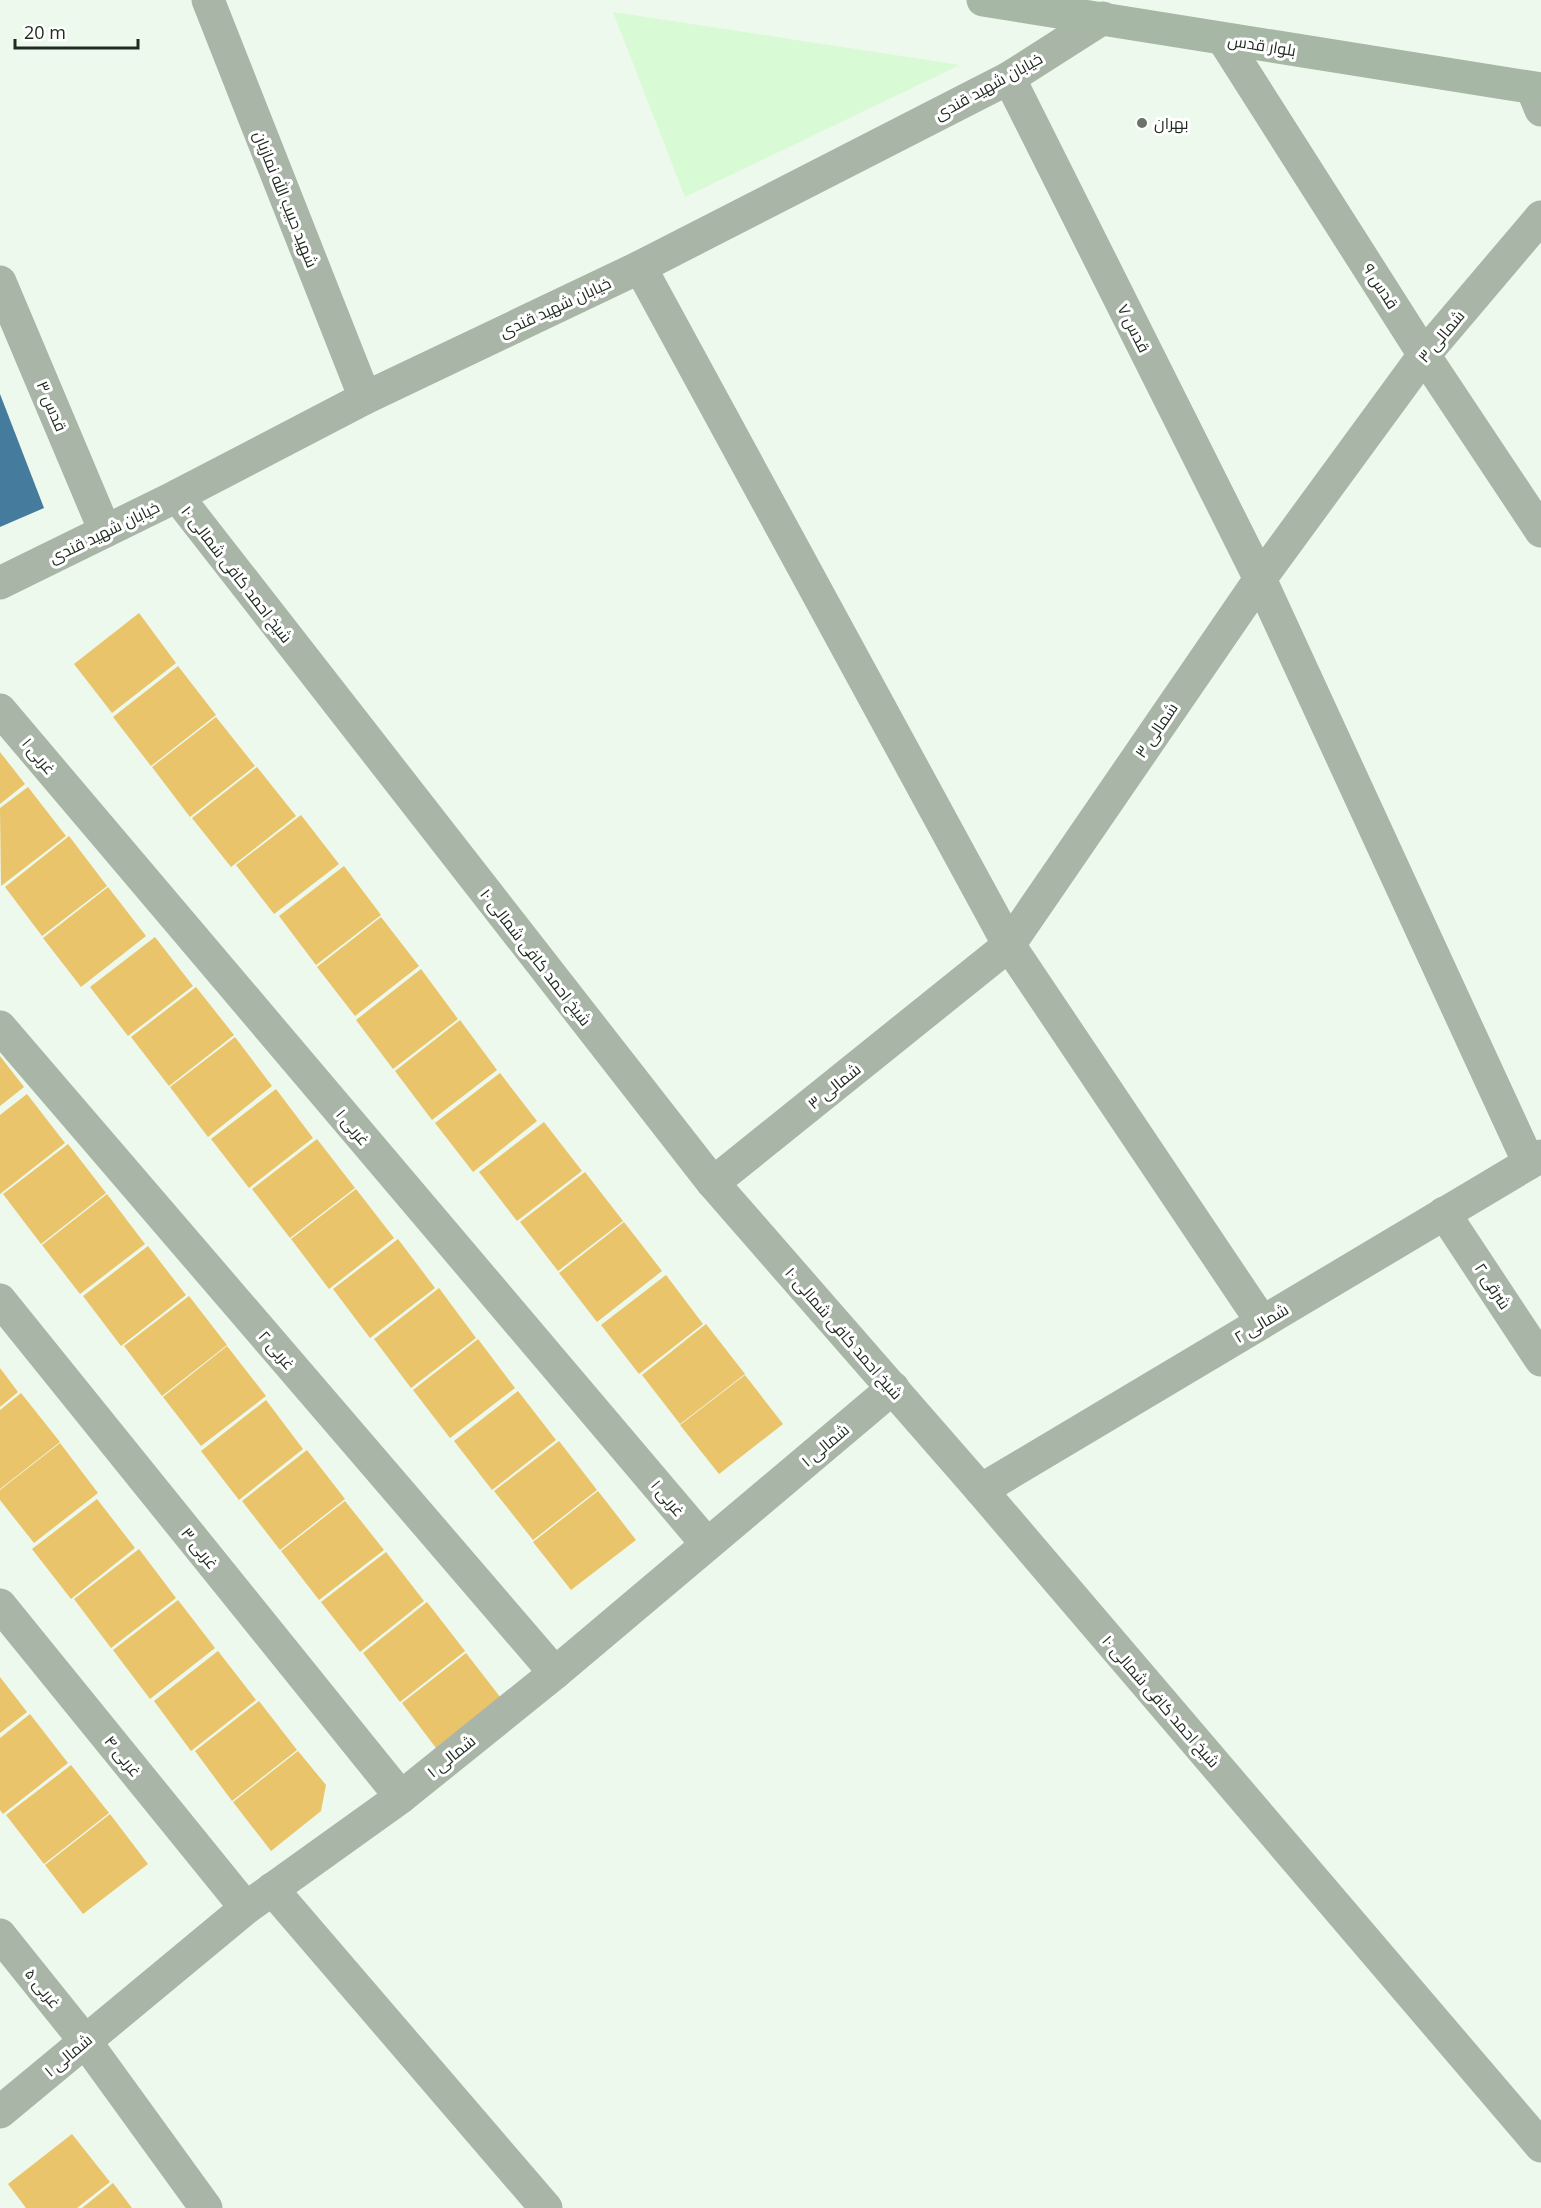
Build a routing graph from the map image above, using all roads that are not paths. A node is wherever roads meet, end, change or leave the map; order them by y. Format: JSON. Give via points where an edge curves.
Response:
{"nodes":[{"id":1,"x":208,"y":0,"type":"edge"},
{"id":2,"x":983,"y":0,"type":"edge"},
{"id":3,"x":1103,"y":18,"type":"junction"},
{"id":4,"x":1223,"y":39,"type":"junction"},
{"id":5,"x":1009,"y":78,"type":"junction"},
{"id":6,"x":1538,"y":96,"type":"edge"},
{"id":7,"x":1541,"y":217,"type":"edge"},
{"id":8,"x":640,"y":267,"type":"junction"},
{"id":9,"x":0,"y":282,"type":"edge"},
{"id":10,"x":1424,"y":355,"type":"junction"},
{"id":11,"x":365,"y":398,"type":"junction"},
{"id":12,"x":177,"y":496,"type":"junction"},
{"id":13,"x":105,"y":531,"type":"junction"},
{"id":14,"x":1541,"y":531,"type":"edge"},
{"id":15,"x":1260,"y":579,"type":"junction"},
{"id":16,"x":0,"y":583,"type":"edge"},
{"id":17,"x":0,"y":710,"type":"edge"},
{"id":18,"x":1009,"y":945,"type":"junction"},
{"id":19,"x":0,"y":1027,"type":"edge"},
{"id":20,"x":1535,"y":1160,"type":"edge"},
{"id":21,"x":713,"y":1183,"type":"junction"},
{"id":22,"x":1444,"y":1213,"type":"junction"},
{"id":23,"x":0,"y":1300,"type":"edge"},
{"id":24,"x":1262,"y":1322,"type":"junction"},
{"id":25,"x":1541,"y":1360,"type":"edge"},
{"id":26,"x":893,"y":1388,"type":"junction"},
{"id":27,"x":981,"y":1490,"type":"junction"},
{"id":28,"x":707,"y":1544,"type":"junction"},
{"id":29,"x":0,"y":1605,"type":"edge"},
{"id":30,"x":555,"y":1672,"type":"junction"},
{"id":31,"x":401,"y":1797,"type":"junction"},
{"id":32,"x":259,"y":1898,"type":"junction"},
{"id":33,"x":0,"y":1935,"type":"edge"},
{"id":34,"x":85,"y":2041,"type":"junction"},
{"id":35,"x":0,"y":2112,"type":"edge"},
{"id":36,"x":1541,"y":2146,"type":"edge"},
{"id":37,"x":206,"y":2208,"type":"edge"},
{"id":38,"x":546,"y":2208,"type":"edge"}],
"edges":[{"from":1,"to":11,"type":"street","name":"شهید حبیب الله نمازیان"},
{"from":2,"to":3,"type":"main road","name":"بلوار قدس"},
{"from":3,"to":4,"type":"main road","name":"بلوار قدس"},
{"from":3,"to":5,"type":"street","name":"خیابان شهید قندی"},
{"from":4,"to":6,"type":"main road","name":"بلوار قدس"},
{"from":4,"to":10,"type":"street","name":"قدس ۹"},
{"from":5,"to":8,"type":"street","name":"خیابان شهید قندی"},
{"from":5,"to":15,"type":"street","name":"قدس ۷"},
{"from":7,"to":10,"type":"street","name":"شمالی ۳"},
{"from":8,"to":11,"type":"street","name":"خیابان شهید قندی"},
{"from":8,"to":18,"type":"street"},
{"from":9,"to":13,"type":"street","name":"قدس ۳"},
{"from":10,"to":14,"type":"street","name":"قدس ۹"},
{"from":10,"to":15,"type":"street","name":"شمالی ۳"},
{"from":11,"to":12,"type":"street","name":"خیابان شهید قندی"},
{"from":12,"to":13,"type":"street","name":"خیابان شهید قندی"},
{"from":12,"to":21,"type":"street","name":"شیخ احمد کافی شمالی ۱۰"},
{"from":13,"to":16,"type":"street","name":"خیابان شهید قندی"},
{"from":15,"to":18,"type":"street","name":"شمالی ۳"},
{"from":15,"to":20,"type":"street","name":"قدس ۷"},
{"from":17,"to":28,"type":"street","name":"۱ غربی"},
{"from":18,"to":21,"type":"street","name":"شمالی ۳"},
{"from":18,"to":24,"type":"street"},
{"from":19,"to":30,"type":"street","name":"۲ غربی"},
{"from":20,"to":22,"type":"street","name":"شمالی ۲"},
{"from":21,"to":26,"type":"street","name":"شیخ احمد کافی شمالی ۱۰"},
{"from":22,"to":24,"type":"street","name":"شمالی ۲"},
{"from":22,"to":25,"type":"street","name":"شرقی ۲"},
{"from":23,"to":31,"type":"street","name":"غربی ۳"},
{"from":24,"to":27,"type":"street","name":"شمالی ۲"},
{"from":26,"to":27,"type":"street","name":"شیخ احمد کافی شمالی ۱۰"},
{"from":26,"to":28,"type":"street","name":"۱ شمالی"},
{"from":27,"to":36,"type":"street","name":"شیخ احمد کافی شمالی ۱۰"},
{"from":28,"to":30,"type":"street","name":"۱ شمالی"},
{"from":29,"to":32,"type":"street","name":"غربی ۴"},
{"from":30,"to":31,"type":"street","name":"۱ شمالی"},
{"from":31,"to":32,"type":"street","name":"۱ شمالی"},
{"from":32,"to":34,"type":"street","name":"۱ شمالی"},
{"from":32,"to":38,"type":"street","name":"غربی ۴"},
{"from":33,"to":34,"type":"street","name":"غربی ۵"},
{"from":34,"to":35,"type":"street","name":"۱ شمالی"},
{"from":34,"to":37,"type":"street","name":"غربی ۵"}]}
